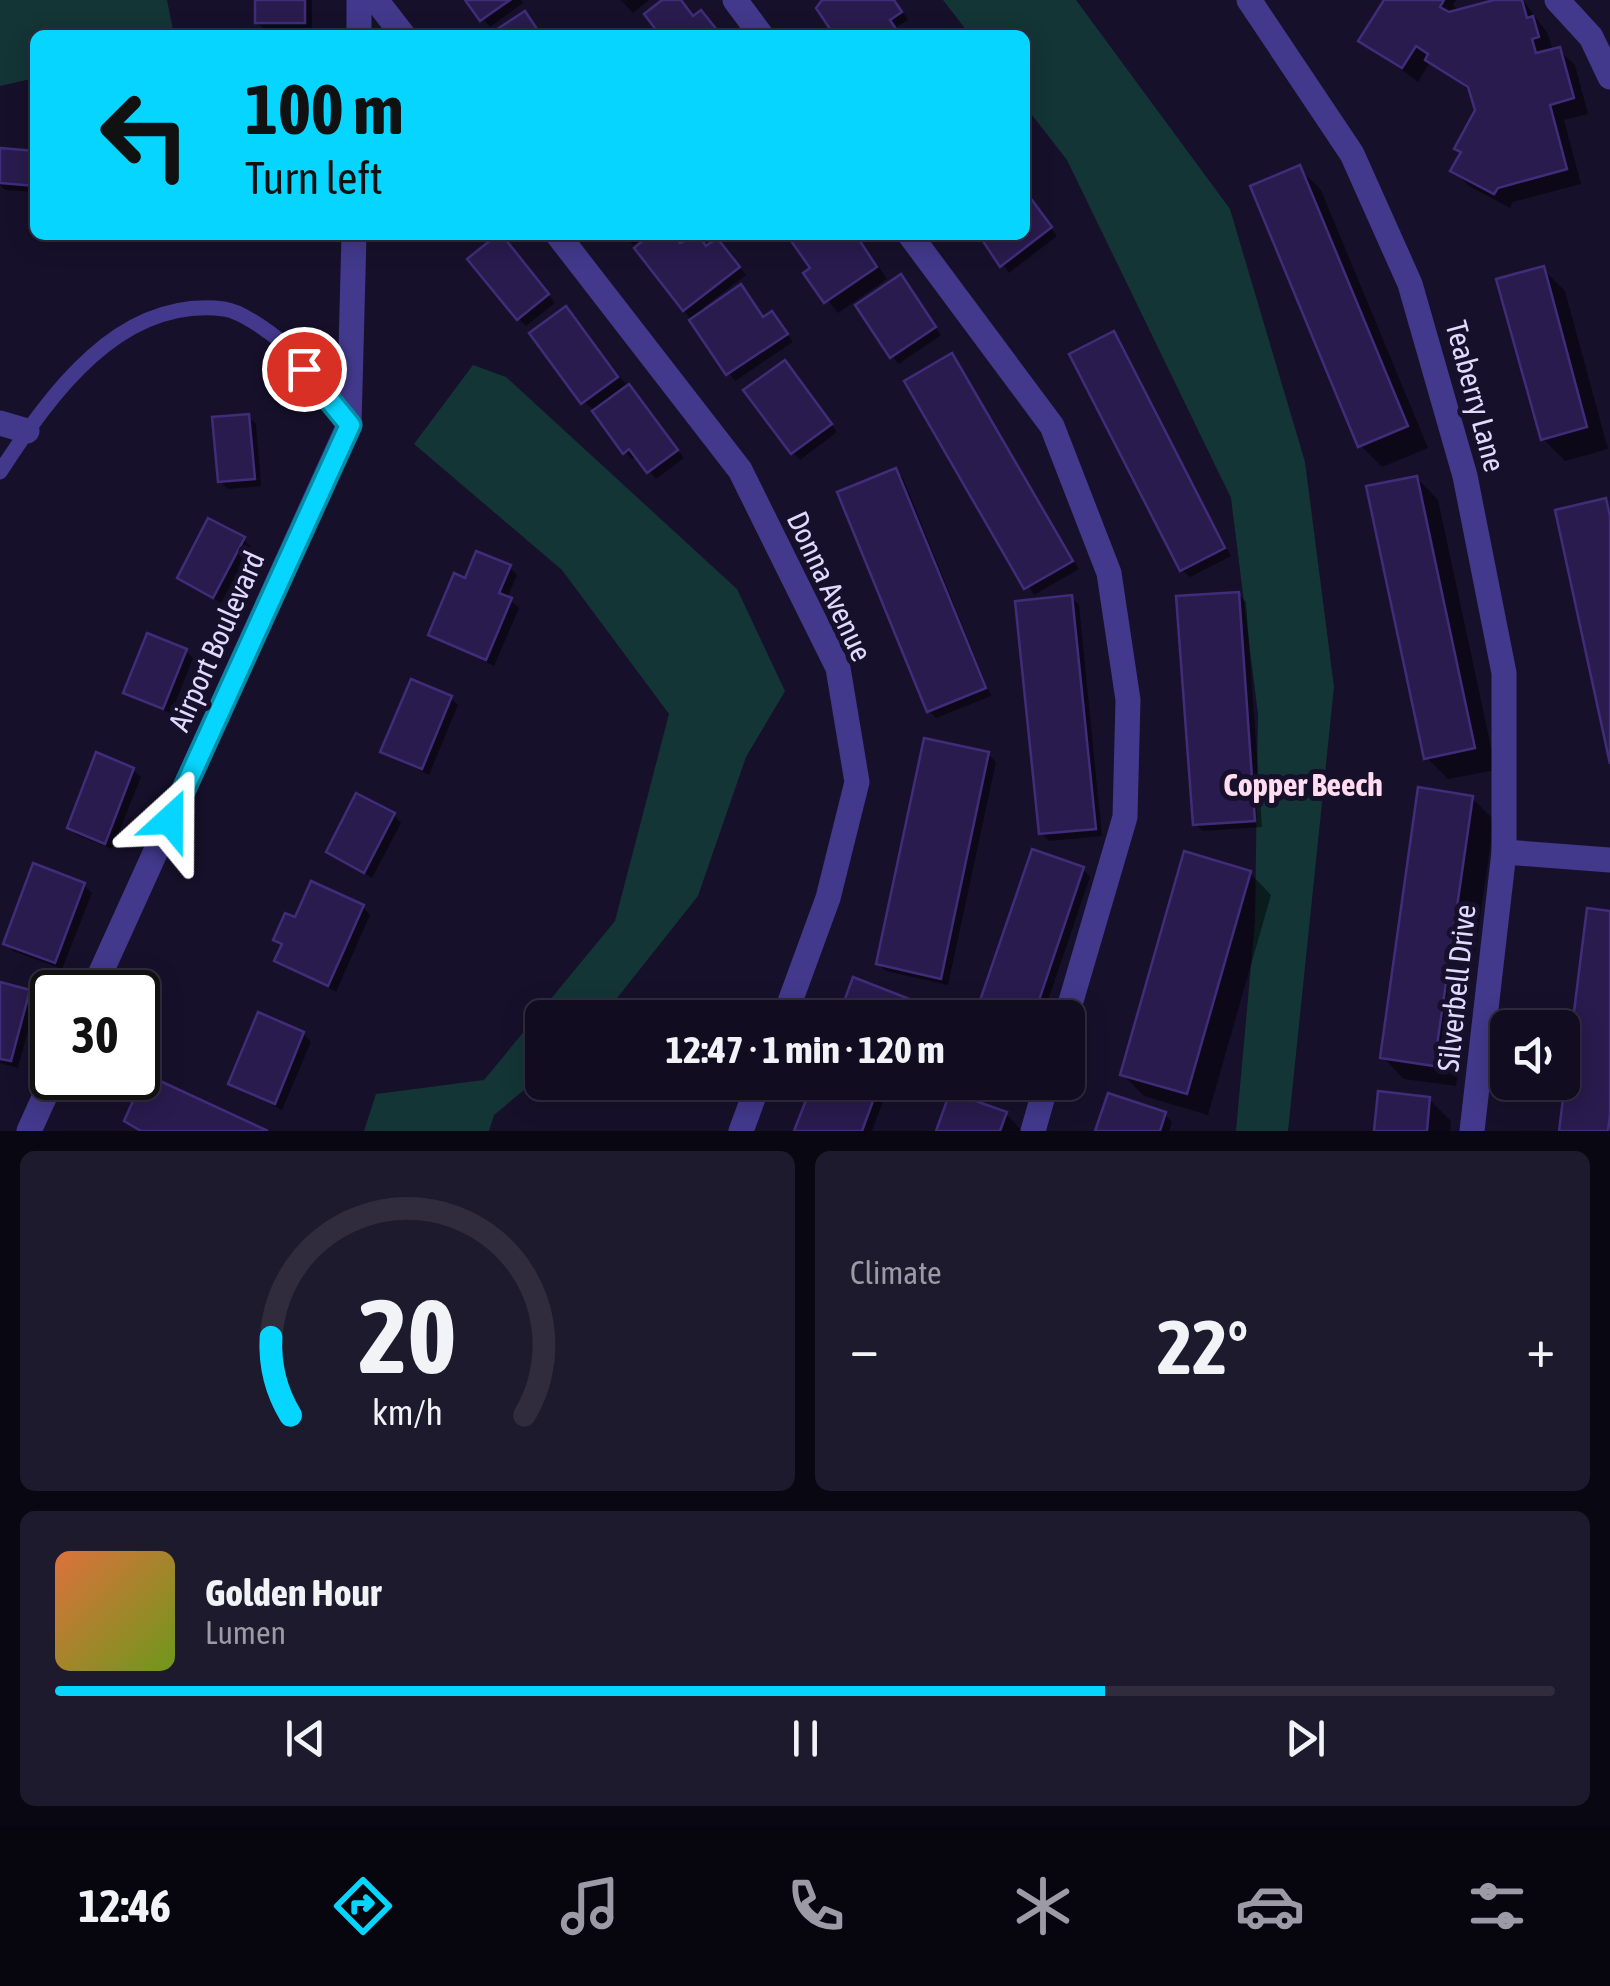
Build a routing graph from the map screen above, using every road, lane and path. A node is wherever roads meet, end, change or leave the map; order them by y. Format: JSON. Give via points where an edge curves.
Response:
{"nodes":[{"id":1,"x":360,"y":0,"type":"edge"},
{"id":2,"x":376,"y":0,"type":"edge"},
{"id":3,"x":736,"y":0,"type":"edge"},
{"id":4,"x":1248,"y":0,"type":"edge"},
{"id":5,"x":1558,"y":0,"type":"edge"},
{"id":6,"x":358,"y":30,"type":"edge"},
{"id":7,"x":399,"y":30,"type":"edge"},
{"id":8,"x":757,"y":30,"type":"edge"},
{"id":9,"x":1610,"y":77,"type":"edge"},
{"id":10,"x":354,"y":240,"type":"edge"},
{"id":11,"x":562,"y":240,"type":"edge"},
{"id":12,"x":914,"y":240,"type":"edge"},
{"id":13,"x":0,"y":423,"type":"edge"},
{"id":14,"x":350,"y":425,"type":"junction"},
{"id":15,"x":27,"y":431,"type":"junction"},
{"id":16,"x":0,"y":472,"type":"edge"},
{"id":17,"x":1504,"y":852,"type":"junction"},
{"id":18,"x":1610,"y":860,"type":"edge"},
{"id":19,"x":102,"y":970,"type":"edge"},
{"id":20,"x":791,"y":1000,"type":"edge"},
{"id":21,"x":1071,"y":1000,"type":"edge"},
{"id":22,"x":43,"y":1100,"type":"edge"},
{"id":23,"x":752,"y":1100,"type":"edge"},
{"id":24,"x":1042,"y":1100,"type":"edge"},
{"id":25,"x":29,"y":1131,"type":"edge"},
{"id":26,"x":741,"y":1131,"type":"edge"},
{"id":27,"x":1033,"y":1131,"type":"edge"},
{"id":28,"x":1472,"y":1131,"type":"edge"}],
"edges":[{"from":1,"to":6,"type":"street"},
{"from":2,"to":7,"type":"street"},
{"from":3,"to":8,"type":"street"},
{"from":4,"to":17,"type":"street","name":"Teaberry Lane","via":[[1352,154],[1410,284],[1466,476],[1504,673]]},
{"from":5,"to":9,"type":"street","via":[[1591,37]]},
{"from":10,"to":14,"type":"street"},
{"from":11,"to":20,"type":"street","name":"Donna Avenue","via":[[740,470],[838,668],[857,782],[828,898]]},
{"from":12,"to":21,"type":"street","via":[[1052,426],[1109,574],[1128,700],[1125,817]]},
{"from":13,"to":15,"type":"street"},
{"from":14,"to":15,"type":"lane","via":[[282,340],[227,309],[160,313],[97,348]]},
{"from":14,"to":19,"type":"street","name":"Airport Boulevard"},
{"from":15,"to":16,"type":"lane"},
{"from":17,"to":18,"type":"street"},
{"from":17,"to":28,"type":"street","name":"Silverbell Drive"},
{"from":22,"to":25,"type":"street"},
{"from":23,"to":26,"type":"street"},
{"from":24,"to":27,"type":"street"}]}
